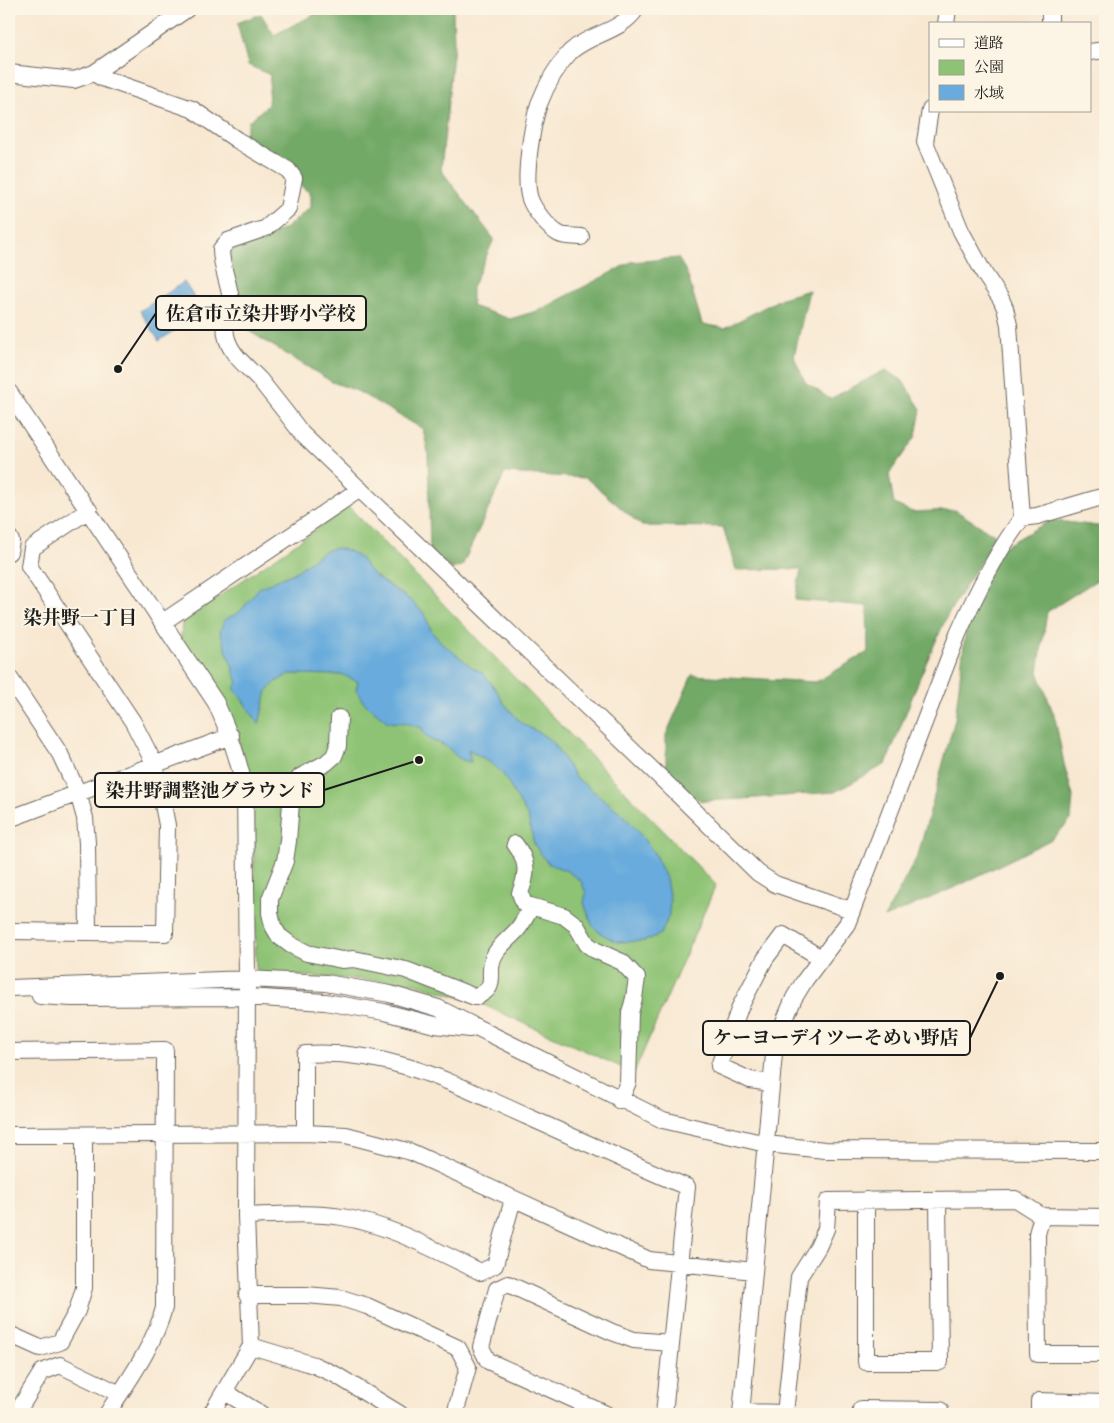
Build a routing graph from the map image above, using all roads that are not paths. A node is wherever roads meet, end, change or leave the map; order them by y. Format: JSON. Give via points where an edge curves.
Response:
{"nodes":[{"id":1,"x":187,"y":9,"type":"edge"},
{"id":2,"x":636,"y":9,"type":"edge"},
{"id":3,"x":948,"y":9,"type":"edge"},
{"id":4,"x":1050,"y":9,"type":"edge"},
{"id":5,"x":946,"y":22,"type":"edge"},
{"id":6,"x":1050,"y":22,"type":"edge"},
{"id":7,"x":1105,"y":50,"type":"edge"},
{"id":8,"x":1092,"y":52,"type":"edge"},
{"id":9,"x":94,"y":73,"type":"junction"},
{"id":10,"x":9,"y":74,"type":"edge"},
{"id":11,"x":930,"y":112,"type":"edge"},
{"id":12,"x":581,"y":237,"type":"dead end"},
{"id":13,"x":9,"y":392,"type":"edge"},
{"id":14,"x":360,"y":489,"type":"junction"},
{"id":15,"x":1105,"y":496,"type":"edge"},
{"id":16,"x":89,"y":510,"type":"junction"},
{"id":17,"x":1022,"y":518,"type":"junction"},
{"id":18,"x":9,"y":537,"type":"edge"},
{"id":19,"x":9,"y":552,"type":"edge"},
{"id":20,"x":163,"y":622,"type":"junction"},
{"id":21,"x":9,"y":677,"type":"edge"},
{"id":22,"x":339,"y":718,"type":"dead end"},
{"id":23,"x":231,"y":736,"type":"junction"},
{"id":24,"x":155,"y":765,"type":"junction"},
{"id":25,"x":78,"y":793,"type":"junction"},
{"id":26,"x":9,"y":819,"type":"edge"},
{"id":27,"x":515,"y":844,"type":"dead end"},
{"id":28,"x":531,"y":907,"type":"junction"},
{"id":29,"x":851,"y":910,"type":"junction"},
{"id":30,"x":9,"y":932,"type":"edge"},
{"id":31,"x":88,"y":932,"type":"junction"},
{"id":32,"x":821,"y":958,"type":"junction"},
{"id":33,"x":247,"y":979,"type":"junction"},
{"id":34,"x":9,"y":988,"type":"edge"},
{"id":35,"x":9,"y":995,"type":"edge"},
{"id":36,"x":246,"y":997,"type":"junction"},
{"id":37,"x":480,"y":1030,"type":"junction"},
{"id":38,"x":9,"y":1052,"type":"edge"},
{"id":39,"x":771,"y":1083,"type":"junction"},
{"id":40,"x":620,"y":1100,"type":"junction"},
{"id":41,"x":305,"y":1133,"type":"junction"},
{"id":42,"x":166,"y":1134,"type":"junction"},
{"id":43,"x":246,"y":1134,"type":"junction"},
{"id":44,"x":9,"y":1136,"type":"edge"},
{"id":45,"x":84,"y":1136,"type":"junction"},
{"id":46,"x":766,"y":1144,"type":"junction"},
{"id":47,"x":1105,"y":1151,"type":"edge"},
{"id":48,"x":513,"y":1199,"type":"junction"},
{"id":49,"x":866,"y":1200,"type":"junction"},
{"id":50,"x":938,"y":1200,"type":"junction"},
{"id":51,"x":246,"y":1216,"type":"junction"},
{"id":52,"x":1042,"y":1216,"type":"junction"},
{"id":53,"x":1105,"y":1217,"type":"edge"},
{"id":54,"x":679,"y":1264,"type":"junction"},
{"id":55,"x":754,"y":1271,"type":"junction"},
{"id":56,"x":248,"y":1295,"type":"junction"},
{"id":57,"x":9,"y":1334,"type":"edge"},
{"id":58,"x":671,"y":1343,"type":"junction"},
{"id":59,"x":250,"y":1346,"type":"junction"},
{"id":60,"x":1105,"y":1354,"type":"edge"},
{"id":61,"x":225,"y":1392,"type":"junction"},
{"id":62,"x":120,"y":1394,"type":"junction"},
{"id":63,"x":1105,"y":1403,"type":"edge"},
{"id":64,"x":741,"y":1413,"type":"edge"},
{"id":65,"x":16,"y":1414,"type":"edge"},
{"id":66,"x":107,"y":1414,"type":"edge"},
{"id":67,"x":211,"y":1414,"type":"edge"},
{"id":68,"x":261,"y":1414,"type":"edge"},
{"id":69,"x":400,"y":1414,"type":"edge"},
{"id":70,"x":455,"y":1414,"type":"edge"},
{"id":71,"x":606,"y":1414,"type":"edge"},
{"id":72,"x":664,"y":1414,"type":"edge"},
{"id":73,"x":785,"y":1414,"type":"edge"},
{"id":74,"x":861,"y":1414,"type":"edge"},
{"id":75,"x":940,"y":1414,"type":"edge"},
{"id":76,"x":1039,"y":1414,"type":"edge"}],
"edges":[{"from":1,"to":9,"type":"street"},
{"from":2,"to":12,"type":"street","via":[[618,26],[582,42],[570,53],[555,72],[537,112],[527,175],[530,199],[538,213],[559,234]]},
{"from":3,"to":5,"type":"street"},
{"from":4,"to":6,"type":"street"},
{"from":7,"to":8,"type":"street"},
{"from":9,"to":10,"type":"street","via":[[74,80]]},
{"from":9,"to":14,"type":"street","via":[[192,109],[288,170],[294,178],[288,209],[266,228],[228,242],[220,249],[230,295],[226,336],[238,359],[258,378],[302,434]]},
{"from":11,"to":17,"type":"street","via":[[925,142],[961,231],[1006,308]]},
{"from":13,"to":16,"type":"street"},
{"from":14,"to":20,"type":"street"},
{"from":14,"to":29,"type":"street","via":[[758,874],[775,884]]},
{"from":15,"to":17,"type":"street"},
{"from":16,"to":20,"type":"street"},
{"from":16,"to":24,"type":"street","via":[[32,548],[29,566],[133,722]]},
{"from":17,"to":29,"type":"street","via":[[976,594],[958,634]]},
{"from":18,"to":19,"type":"street"},
{"from":20,"to":23,"type":"street","via":[[216,703]]},
{"from":21,"to":25,"type":"street","via":[[60,754]]},
{"from":22,"to":28,"type":"street","via":[[338,746],[334,756],[300,778],[292,790],[285,861],[270,899],[273,926],[279,936],[307,953],[406,970],[475,997],[485,993],[492,984],[490,966],[493,957]]},
{"from":23,"to":24,"type":"street"},
{"from":23,"to":33,"type":"street","via":[[245,790]]},
{"from":24,"to":25,"type":"street"},
{"from":24,"to":31,"type":"street","via":[[167,825],[165,933]]},
{"from":25,"to":26,"type":"street"},
{"from":25,"to":31,"type":"street","via":[[87,843]]},
{"from":27,"to":28,"type":"street","via":[[523,854],[526,867],[520,893],[524,904]]},
{"from":28,"to":40,"type":"street","via":[[564,916],[576,925],[587,944],[622,962],[637,978],[630,1013],[628,1082]]},
{"from":29,"to":32,"type":"street","via":[[847,924]]},
{"from":30,"to":31,"type":"street"},
{"from":32,"to":39,"type":"street","via":[[794,998],[775,1043]]},
{"from":32,"to":39,"type":"street","via":[[783,936],[765,959],[740,1007],[719,1066],[750,1080]]},
{"from":33,"to":34,"type":"street"},
{"from":33,"to":36,"type":"street"},
{"from":33,"to":37,"type":"street","via":[[326,983],[390,994],[438,1008]]},
{"from":35,"to":36,"type":"street"},
{"from":36,"to":37,"type":"street","via":[[324,1002],[434,1025]]},
{"from":36,"to":43,"type":"street"},
{"from":37,"to":40,"type":"street"},
{"from":38,"to":42,"type":"street","via":[[165,1050]]},
{"from":39,"to":46,"type":"street"},
{"from":40,"to":46,"type":"street","via":[[663,1120]]},
{"from":41,"to":43,"type":"street"},
{"from":41,"to":48,"type":"street","via":[[346,1136],[411,1152]]},
{"from":41,"to":54,"type":"street","via":[[305,1054],[329,1052],[385,1060],[437,1076],[687,1187]]},
{"from":42,"to":43,"type":"street"},
{"from":42,"to":45,"type":"street"},
{"from":42,"to":62,"type":"street","via":[[164,1308],[151,1342]]},
{"from":43,"to":51,"type":"street"},
{"from":44,"to":45,"type":"street"},
{"from":45,"to":57,"type":"street","via":[[84,1288],[77,1311],[60,1342],[40,1348]]},
{"from":46,"to":47,"type":"street","via":[[825,1150]]},
{"from":46,"to":55,"type":"street"},
{"from":48,"to":51,"type":"street","via":[[495,1265],[481,1272],[388,1229],[341,1217]]},
{"from":48,"to":54,"type":"street","via":[[649,1260]]},
{"from":49,"to":50,"type":"street"},
{"from":49,"to":50,"type":"street","via":[[866,1362],[940,1362]]},
{"from":49,"to":73,"type":"street","via":[[828,1201],[826,1228],[799,1277]]},
{"from":50,"to":52,"type":"street","via":[[1015,1199]]},
{"from":51,"to":56,"type":"street"},
{"from":52,"to":53,"type":"street"},
{"from":52,"to":60,"type":"street","via":[[1037,1234],[1038,1354]]},
{"from":54,"to":55,"type":"street"},
{"from":54,"to":58,"type":"street"},
{"from":55,"to":64,"type":"street"},
{"from":56,"to":59,"type":"street"},
{"from":56,"to":70,"type":"street","via":[[341,1298],[367,1306],[458,1348],[468,1366]]},
{"from":58,"to":71,"type":"street","via":[[634,1340],[508,1284],[497,1289],[481,1347],[488,1361]]},
{"from":58,"to":72,"type":"street"},
{"from":59,"to":61,"type":"street"},
{"from":59,"to":69,"type":"street","via":[[314,1365]]},
{"from":61,"to":67,"type":"street"},
{"from":61,"to":68,"type":"street"},
{"from":62,"to":65,"type":"street","via":[[60,1365],[42,1372]]},
{"from":62,"to":66,"type":"street"},
{"from":63,"to":76,"type":"street","via":[[1039,1401]]},
{"from":64,"to":73,"type":"street"},
{"from":74,"to":75,"type":"street","via":[[861,1409],[940,1410]]}]}
